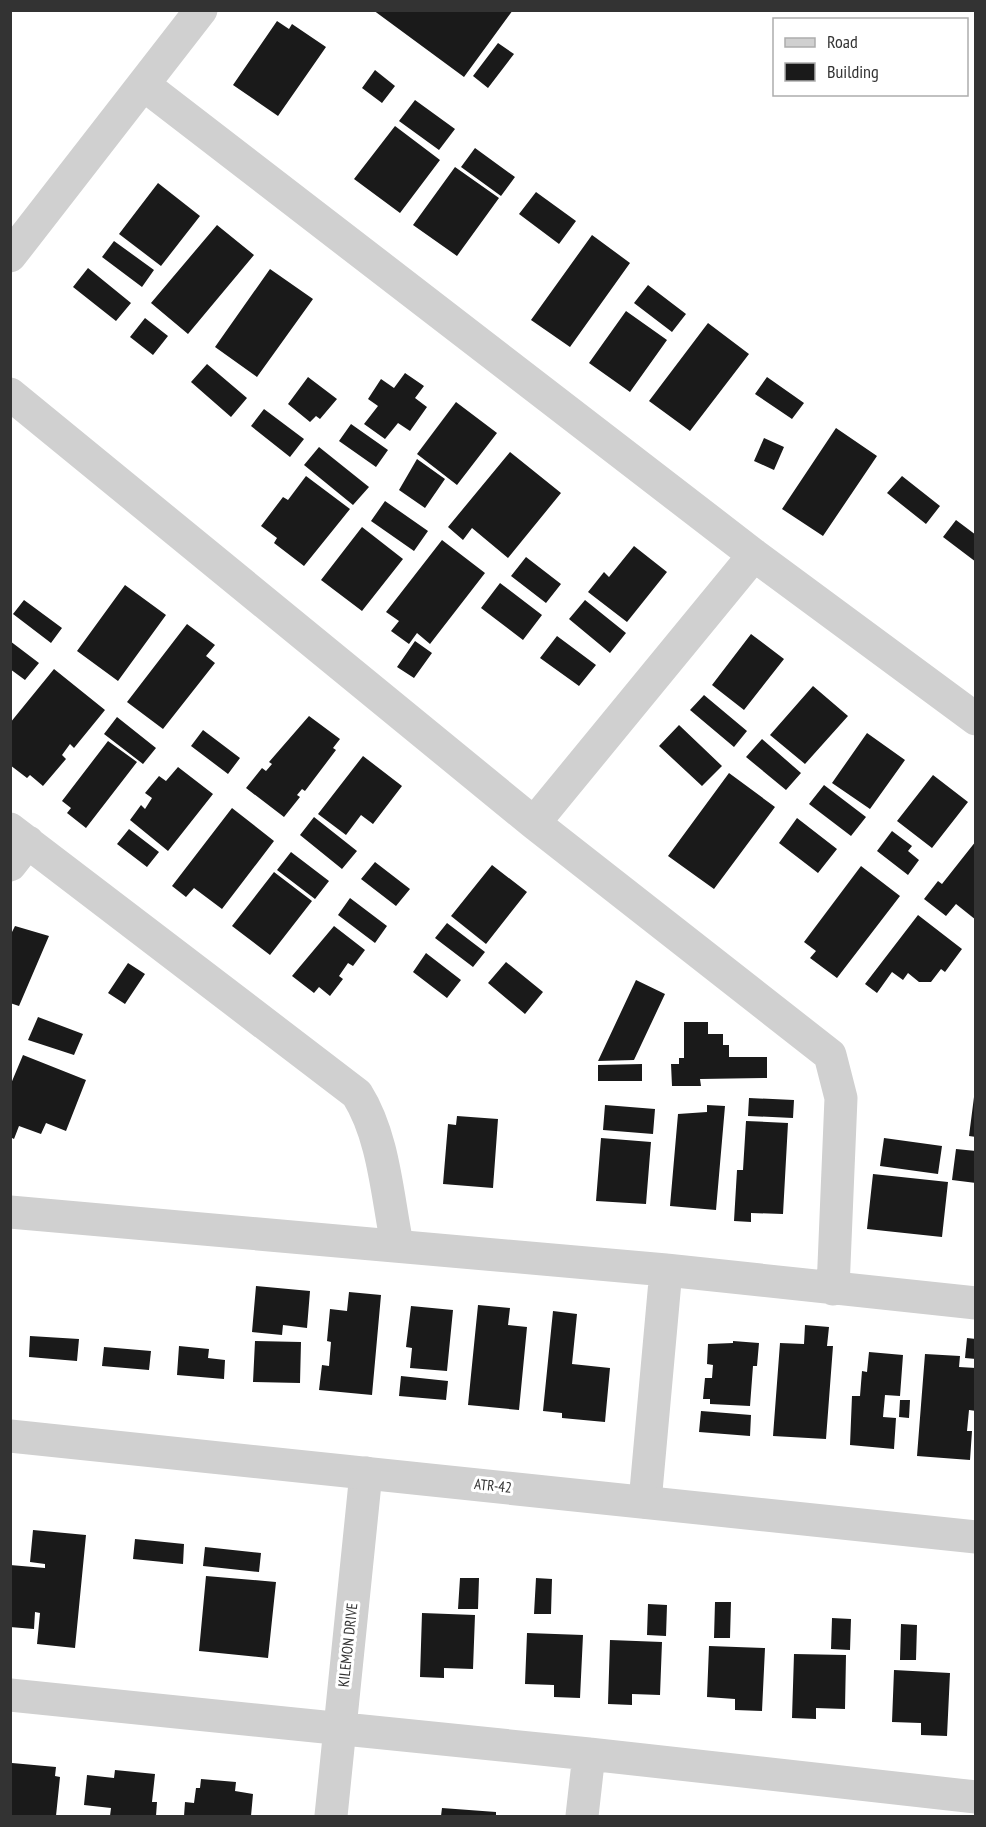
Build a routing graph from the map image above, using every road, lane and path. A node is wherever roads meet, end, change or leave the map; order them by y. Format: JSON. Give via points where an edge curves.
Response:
{"nodes":[{"id":1,"x":201,"y":10,"type":"edge"},
{"id":2,"x":144,"y":85,"type":"junction"},
{"id":3,"x":10,"y":256,"type":"edge"},
{"id":4,"x":10,"y":394,"type":"edge"},
{"id":5,"x":754,"y":555,"type":"junction"},
{"id":6,"x":975,"y":719,"type":"edge"},
{"id":7,"x":534,"y":823,"type":"junction"},
{"id":8,"x":16,"y":845,"type":"edge"},
{"id":9,"x":10,"y":1212,"type":"edge"},
{"id":10,"x":397,"y":1244,"type":"junction"},
{"id":11,"x":666,"y":1270,"type":"junction"},
{"id":12,"x":833,"y":1289,"type":"junction"},
{"id":13,"x":975,"y":1304,"type":"edge"},
{"id":14,"x":10,"y":1436,"type":"edge"},
{"id":15,"x":366,"y":1473,"type":"junction"},
{"id":16,"x":645,"y":1502,"type":"junction"},
{"id":17,"x":975,"y":1537,"type":"edge"},
{"id":18,"x":10,"y":1695,"type":"edge"},
{"id":19,"x":339,"y":1730,"type":"junction"},
{"id":20,"x":589,"y":1754,"type":"junction"},
{"id":21,"x":975,"y":1797,"type":"edge"},
{"id":22,"x":331,"y":1816,"type":"edge"},
{"id":23,"x":582,"y":1816,"type":"edge"}],
"edges":[{"from":1,"to":2,"type":"street"},
{"from":2,"to":3,"type":"street"},
{"from":2,"to":5,"type":"street"},
{"from":4,"to":7,"type":"street"},
{"from":5,"to":6,"type":"street"},
{"from":5,"to":7,"type":"street"},
{"from":7,"to":12,"type":"street","via":[[830,1055],[841,1098]]},
{"from":8,"to":10,"type":"street","via":[[357,1094],[368,1111],[374,1132]]},
{"from":9,"to":10,"type":"street"},
{"from":10,"to":11,"type":"street"},
{"from":11,"to":12,"type":"street"},
{"from":11,"to":16,"type":"street"},
{"from":12,"to":13,"type":"street"},
{"from":14,"to":15,"type":"street","name":"ATR-42"},
{"from":15,"to":16,"type":"street","name":"ATR-42"},
{"from":15,"to":19,"type":"street","name":"KILEMON DRIVE"},
{"from":16,"to":17,"type":"street","name":"ATR-42"},
{"from":18,"to":19,"type":"street"},
{"from":19,"to":20,"type":"street"},
{"from":19,"to":22,"type":"street","name":"KILEMON DRIVE"},
{"from":20,"to":21,"type":"street"},
{"from":20,"to":23,"type":"street"}]}
